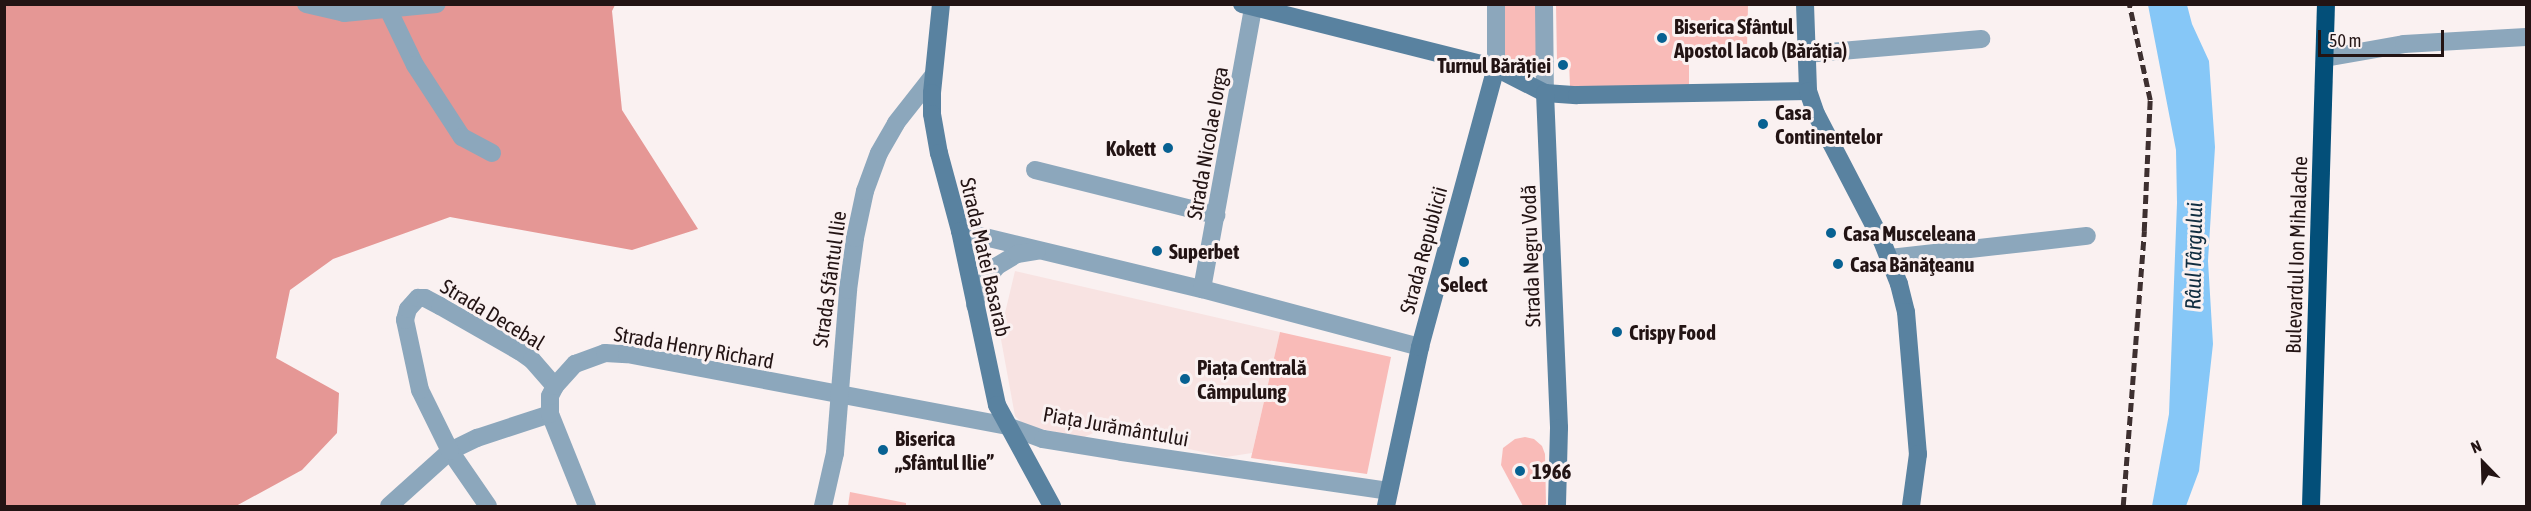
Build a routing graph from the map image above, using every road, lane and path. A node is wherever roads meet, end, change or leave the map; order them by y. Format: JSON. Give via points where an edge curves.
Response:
{"nodes":[{"id":1,"x":306,"y":4,"type":"edge"},
{"id":2,"x":437,"y":4,"type":"edge"},
{"id":3,"x":941,"y":4,"type":"edge"},
{"id":4,"x":1496,"y":4,"type":"edge"},
{"id":5,"x":1544,"y":4,"type":"edge"},
{"id":6,"x":1805,"y":4,"type":"edge"},
{"id":7,"x":2326,"y":4,"type":"edge"},
{"id":8,"x":1250,"y":6,"type":"edge"},
{"id":9,"x":388,"y":9,"type":"junction"},
{"id":10,"x":2526,"y":38,"type":"edge"},
{"id":11,"x":1980,"y":39,"type":"dead end"},
{"id":12,"x":1806,"y":54,"type":"junction"},
{"id":13,"x":2325,"y":58,"type":"junction"},
{"id":14,"x":1496,"y":68,"type":"junction"},
{"id":15,"x":933,"y":76,"type":"junction"},
{"id":16,"x":1808,"y":91,"type":"junction"},
{"id":17,"x":1545,"y":93,"type":"junction"},
{"id":18,"x":492,"y":153,"type":"dead end"},
{"id":19,"x":1035,"y":170,"type":"dead end"},
{"id":20,"x":1216,"y":215,"type":"junction"},
{"id":21,"x":960,"y":231,"type":"junction"},
{"id":22,"x":2087,"y":236,"type":"dead end"},
{"id":23,"x":1041,"y":250,"type":"junction"},
{"id":24,"x":1890,"y":258,"type":"junction"},
{"id":25,"x":1202,"y":289,"type":"junction"},
{"id":26,"x":975,"y":305,"type":"junction"},
{"id":27,"x":1420,"y":347,"type":"junction"},
{"id":28,"x":555,"y":386,"type":"junction"},
{"id":29,"x":838,"y":395,"type":"junction"},
{"id":30,"x":550,"y":414,"type":"junction"},
{"id":31,"x":1007,"y":426,"type":"junction"},
{"id":32,"x":450,"y":451,"type":"junction"},
{"id":33,"x":1387,"y":499,"type":"edge"},
{"id":34,"x":389,"y":507,"type":"edge"},
{"id":35,"x":489,"y":507,"type":"edge"},
{"id":36,"x":587,"y":507,"type":"edge"},
{"id":37,"x":823,"y":507,"type":"edge"},
{"id":38,"x":1052,"y":507,"type":"edge"},
{"id":39,"x":1557,"y":507,"type":"edge"},
{"id":40,"x":1911,"y":507,"type":"edge"},
{"id":41,"x":2311,"y":507,"type":"edge"}],
"edges":[{"from":1,"to":9,"type":"street","via":[[345,13]]},
{"from":2,"to":9,"type":"street"},
{"from":3,"to":15,"type":"street","name":"Strada Matei Basarab"},
{"from":4,"to":14,"type":"street","name":"Strada Republicii"},
{"from":5,"to":17,"type":"street","name":"Strada Negru Vodă"},
{"from":6,"to":12,"type":"street"},
{"from":7,"to":13,"type":"highway","name":"Bulevardul Ion Mihalache"},
{"from":8,"to":14,"type":"street"},
{"from":8,"to":20,"type":"street","name":"Strada Nicolae Iorga"},
{"from":9,"to":18,"type":"street","via":[[415,65],[462,137]]},
{"from":10,"to":13,"type":"street","via":[[2404,44]]},
{"from":11,"to":12,"type":"street"},
{"from":12,"to":16,"type":"street"},
{"from":13,"to":41,"type":"highway","name":"Bulevardul Ion Mihalache"},
{"from":14,"to":17,"type":"street"},
{"from":14,"to":27,"type":"street","name":"Strada Republicii"},
{"from":15,"to":21,"type":"street","name":"Strada Matei Basarab","via":[[933,124]]},
{"from":15,"to":29,"type":"street","name":"Strada Sfântul Ilie","via":[[896,123],[879,153],[865,191],[855,238]]},
{"from":16,"to":17,"type":"street"},
{"from":16,"to":24,"type":"street"},
{"from":17,"to":39,"type":"street","name":"Strada Negru Vodă","via":[[1559,428]]},
{"from":19,"to":20,"type":"street"},
{"from":20,"to":25,"type":"street","name":"Strada Nicolae Iorga"},
{"from":21,"to":23,"type":"street"},
{"from":21,"to":26,"type":"street","name":"Strada Matei Basarab"},
{"from":22,"to":24,"type":"street"},
{"from":23,"to":25,"type":"street"},
{"from":23,"to":26,"type":"street","via":[[1017,254],[997,266],[979,289]]},
{"from":24,"to":40,"type":"street","via":[[1906,312],[1917,418],[1918,454]]},
{"from":25,"to":27,"type":"street"},
{"from":26,"to":31,"type":"street","name":"Strada Matei Basarab","via":[[997,405]]},
{"from":27,"to":33,"type":"street","name":"Strada Republicii"},
{"from":28,"to":29,"type":"street","name":"Strada Henry Richard","via":[[575,364],[605,353]]},
{"from":28,"to":30,"type":"street","via":[[550,396]]},
{"from":28,"to":32,"type":"street","name":"Strada Decebal","via":[[519,351],[425,298],[418,298],[408,309],[405,320],[409,346],[420,390]]},
{"from":29,"to":31,"type":"street","name":"Piața Jurământului"},
{"from":29,"to":37,"type":"street","name":"Strada Sfântul Ilie","via":[[835,453]]},
{"from":30,"to":32,"type":"street"},
{"from":30,"to":36,"type":"street"},
{"from":31,"to":33,"type":"street","name":"Piața Jurământului","via":[[1043,438]]},
{"from":31,"to":38,"type":"street","name":"Strada Matei Basarab"},
{"from":32,"to":34,"type":"street"},
{"from":32,"to":35,"type":"street","name":"Strada Decebal"}]}
